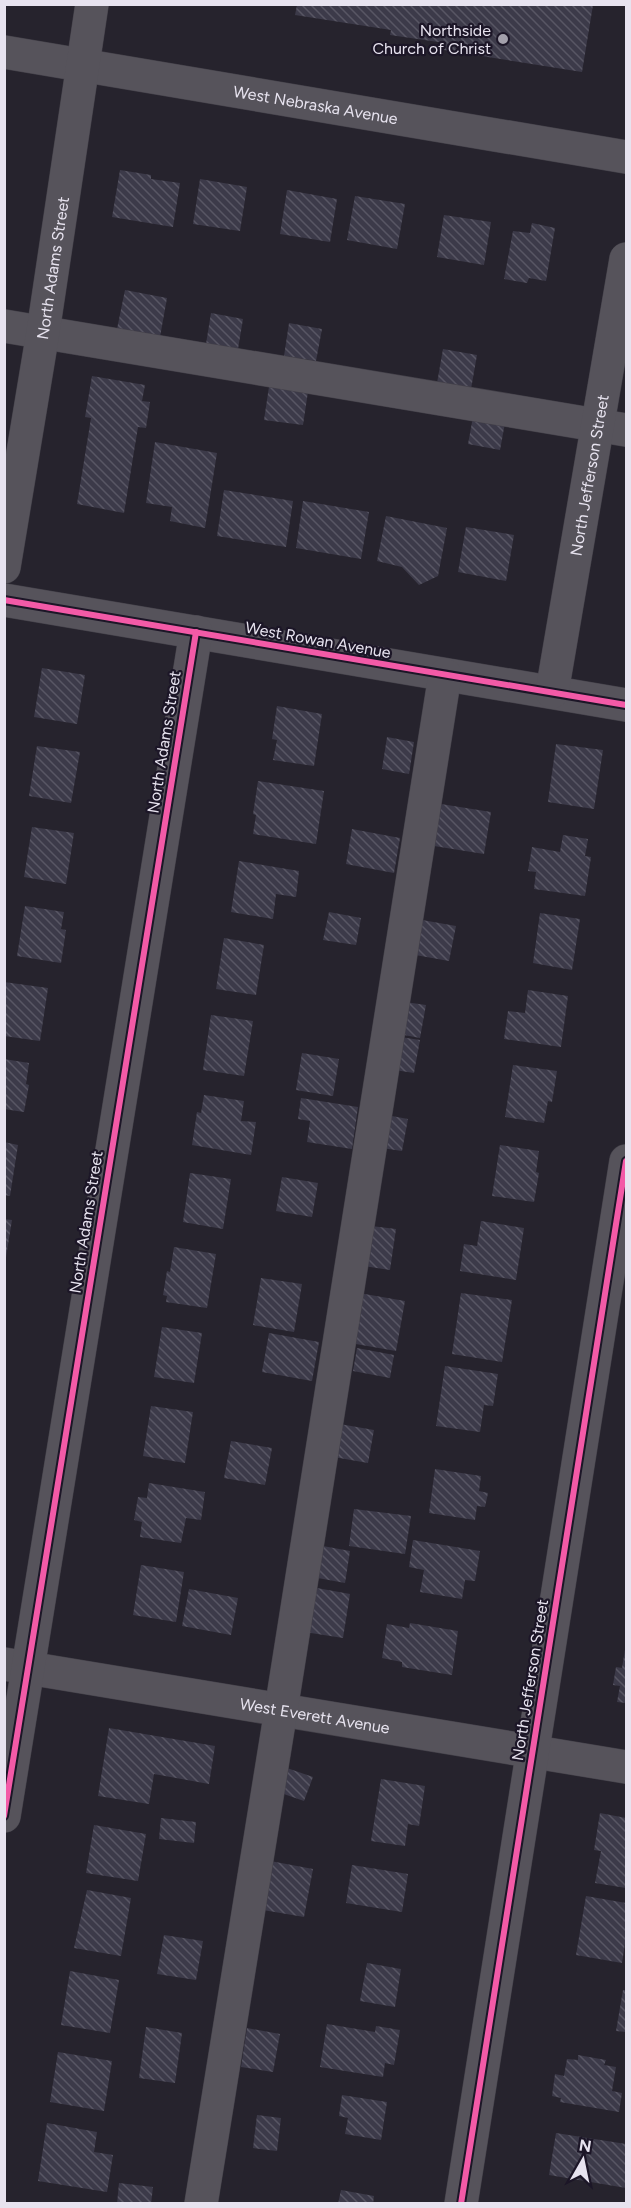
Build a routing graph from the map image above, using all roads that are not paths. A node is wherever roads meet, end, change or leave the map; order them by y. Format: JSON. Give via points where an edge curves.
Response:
{"nodes":[{"id":1,"x":92,"y":4,"type":"edge"},
{"id":2,"x":4,"y":52,"type":"edge"},
{"id":3,"x":83,"y":66,"type":"junction"},
{"id":4,"x":627,"y":157,"type":"edge"},
{"id":5,"x":627,"y":259,"type":"edge"},
{"id":6,"x":4,"y":326,"type":"edge"},
{"id":7,"x":43,"y":332,"type":"junction"},
{"id":8,"x":612,"y":428,"type":"edge"},
{"id":9,"x":4,"y":567,"type":"edge"},
{"id":10,"x":4,"y":600,"type":"edge"},
{"id":11,"x":196,"y":632,"type":"junction"},
{"id":12,"x":445,"y":675,"type":"junction"},
{"id":13,"x":552,"y":692,"type":"junction"},
{"id":14,"x":627,"y":705,"type":"edge"},
{"id":15,"x":627,"y":1161,"type":"edge"},
{"id":16,"x":16,"y":1666,"type":"edge"},
{"id":17,"x":281,"y":1710,"type":"junction"},
{"id":18,"x":533,"y":1752,"type":"junction"},
{"id":19,"x":627,"y":1767,"type":"edge"},
{"id":20,"x":4,"y":1816,"type":"edge"},
{"id":21,"x":201,"y":2204,"type":"edge"},
{"id":22,"x":461,"y":2204,"type":"edge"}],
"edges":[{"from":1,"to":3,"type":"street","name":"North Adams Street"},
{"from":2,"to":3,"type":"street","name":"West Nebraska Avenue"},
{"from":3,"to":4,"type":"street","name":"West Nebraska Avenue"},
{"from":3,"to":7,"type":"street","name":"North Adams Street"},
{"from":5,"to":8,"type":"street","name":"North Jefferson Street"},
{"from":6,"to":7,"type":"street"},
{"from":7,"to":8,"type":"street"},
{"from":7,"to":9,"type":"street","name":"North Adams Street"},
{"from":8,"to":13,"type":"street","name":"North Jefferson Street"},
{"from":10,"to":11,"type":"street","name":"West Rowan Avenue"},
{"from":11,"to":12,"type":"street","name":"West Rowan Avenue"},
{"from":11,"to":16,"type":"street","name":"North Adams Street"},
{"from":12,"to":13,"type":"street","name":"West Rowan Avenue"},
{"from":12,"to":17,"type":"street"},
{"from":13,"to":14,"type":"street","name":"West Rowan Avenue"},
{"from":15,"to":18,"type":"street","name":"North Jefferson Street"},
{"from":16,"to":17,"type":"street","name":"West Everett Avenue"},
{"from":16,"to":20,"type":"street","name":"North Adams Street"},
{"from":17,"to":18,"type":"street","name":"West Everett Avenue"},
{"from":17,"to":21,"type":"street"},
{"from":18,"to":19,"type":"street","name":"West Everett Avenue"},
{"from":18,"to":22,"type":"street","name":"North Jefferson Street"}]}
